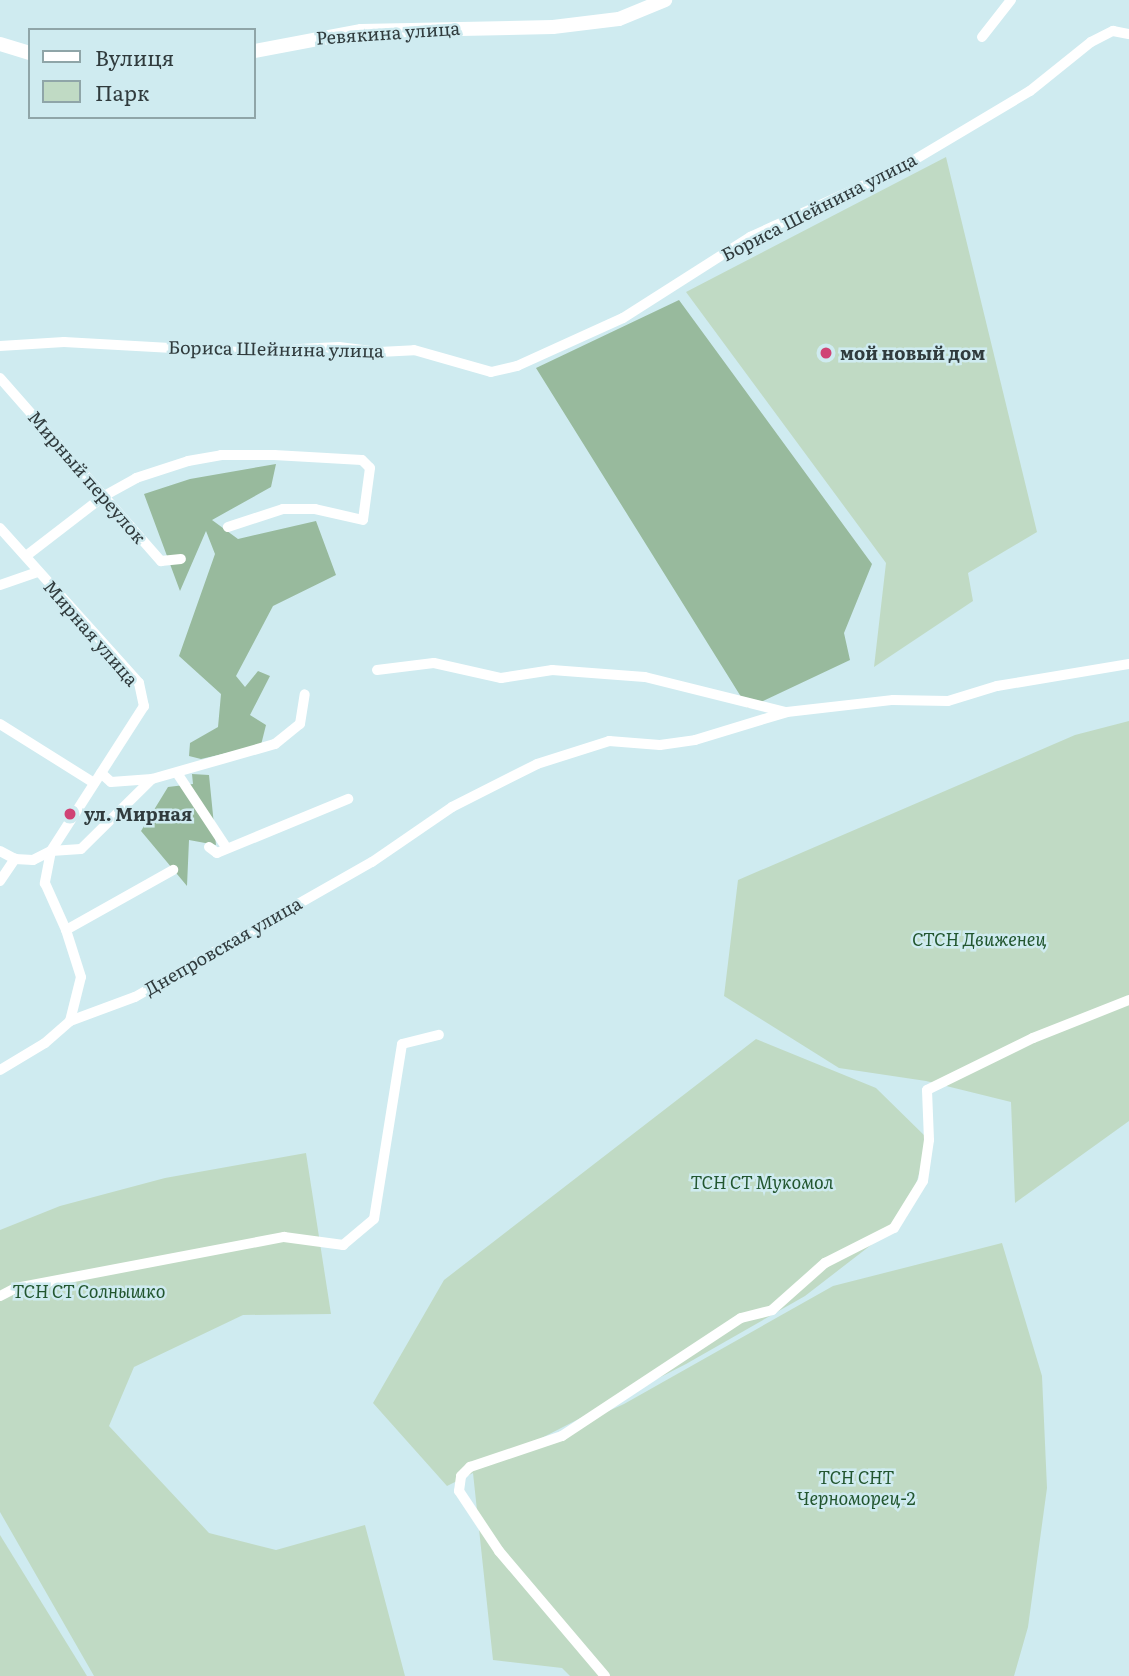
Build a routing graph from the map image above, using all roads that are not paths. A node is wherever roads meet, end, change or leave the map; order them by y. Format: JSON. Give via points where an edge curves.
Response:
{"nodes":[{"id":1,"x":665,"y":0,"type":"edge"},
{"id":2,"x":1011,"y":0,"type":"edge"},
{"id":3,"x":1129,"y":34,"type":"edge"},
{"id":4,"x":982,"y":37,"type":"dead end"},
{"id":5,"x":0,"y":44,"type":"edge"},
{"id":6,"x":28,"y":51,"type":"edge"},
{"id":7,"x":256,"y":51,"type":"edge"},
{"id":8,"x":0,"y":346,"type":"edge"},
{"id":9,"x":0,"y":378,"type":"edge"},
{"id":10,"x":104,"y":496,"type":"junction"},
{"id":11,"x":228,"y":527,"type":"dead end"},
{"id":12,"x":0,"y":528,"type":"edge"},
{"id":13,"x":26,"y":556,"type":"junction"},
{"id":14,"x":181,"y":559,"type":"dead end"},
{"id":15,"x":37,"y":572,"type":"junction"},
{"id":16,"x":0,"y":584,"type":"edge"},
{"id":17,"x":1129,"y":664,"type":"edge"},
{"id":18,"x":377,"y":670,"type":"dead end"},
{"id":19,"x":305,"y":694,"type":"dead end"},
{"id":20,"x":786,"y":712,"type":"junction"},
{"id":21,"x":0,"y":724,"type":"edge"},
{"id":22,"x":177,"y":773,"type":"junction"},
{"id":23,"x":101,"y":774,"type":"junction"},
{"id":24,"x":152,"y":779,"type":"junction"},
{"id":25,"x":94,"y":783,"type":"junction"},
{"id":26,"x":348,"y":799,"type":"dead end"},
{"id":27,"x":209,"y":847,"type":"dead end"},
{"id":28,"x":226,"y":847,"type":"junction"},
{"id":29,"x":0,"y":851,"type":"edge"},
{"id":30,"x":51,"y":851,"type":"junction"},
{"id":31,"x":15,"y":859,"type":"junction"},
{"id":32,"x":173,"y":870,"type":"dead end"},
{"id":33,"x":0,"y":881,"type":"edge"},
{"id":34,"x":65,"y":930,"type":"junction"},
{"id":35,"x":1129,"y":1000,"type":"edge"},
{"id":36,"x":70,"y":1021,"type":"junction"},
{"id":37,"x":439,"y":1035,"type":"dead end"},
{"id":38,"x":0,"y":1070,"type":"edge"},
{"id":39,"x":0,"y":1296,"type":"edge"},
{"id":40,"x":605,"y":1676,"type":"edge"}],
"edges":[{"from":1,"to":7,"type":"main road","name":"Ревякина улица","via":[[619,19],[553,27],[360,31]]},
{"from":2,"to":4,"type":"street"},
{"from":3,"to":8,"type":"street","name":"Бориса Шейнина улица","via":[[1112,31],[1091,42],[1030,91],[899,169],[750,237],[623,318],[517,366],[491,372],[414,350],[339,347],[241,352],[64,342]]},
{"from":5,"to":6,"type":"main road"},
{"from":9,"to":10,"type":"street","name":"Мирный переулок"},
{"from":10,"to":11,"type":"street","via":[[136,478],[221,455],[362,460],[370,468],[363,520],[315,509],[283,509]]},
{"from":10,"to":13,"type":"street"},
{"from":10,"to":14,"type":"street","name":"Мирный переулок","via":[[161,561]]},
{"from":12,"to":13,"type":"street","name":"Мирная улица"},
{"from":13,"to":15,"type":"street","name":"Мирная улица"},
{"from":15,"to":16,"type":"street"},
{"from":15,"to":23,"type":"street","name":"Мирная улица","via":[[139,683],[144,706],[139,718]]},
{"from":17,"to":20,"type":"street","via":[[997,686],[948,701],[893,700]]},
{"from":18,"to":20,"type":"street","via":[[434,663],[501,678],[552,670],[645,677]]},
{"from":19,"to":22,"type":"street","via":[[300,724],[275,744]]},
{"from":20,"to":36,"type":"street","name":"Днепровская улица","via":[[695,740],[660,745],[609,741],[537,764],[452,807],[372,862],[135,997]]},
{"from":21,"to":25,"type":"street"},
{"from":22,"to":24,"type":"street"},
{"from":22,"to":28,"type":"street"},
{"from":23,"to":24,"type":"street","via":[[111,782]]},
{"from":23,"to":25,"type":"street","name":"Мирная улица"},
{"from":24,"to":30,"type":"street","via":[[81,849]]},
{"from":25,"to":30,"type":"street","name":"Мирная улица"},
{"from":26,"to":28,"type":"street"},
{"from":27,"to":28,"type":"street","via":[[218,853]]},
{"from":29,"to":31,"type":"street"},
{"from":30,"to":31,"type":"street","via":[[33,860]]},
{"from":30,"to":34,"type":"street","via":[[46,883]]},
{"from":31,"to":33,"type":"street"},
{"from":32,"to":34,"type":"street"},
{"from":34,"to":36,"type":"street","via":[[81,977]]},
{"from":35,"to":40,"type":"street","via":[[1033,1038],[927,1090],[929,1140],[923,1181],[894,1228],[825,1263],[772,1310],[741,1318],[562,1436],[470,1467],[461,1476],[458,1491],[499,1551]]},
{"from":36,"to":38,"type":"street","name":"Днепровская улица","via":[[45,1043]]},
{"from":37,"to":39,"type":"street","via":[[402,1044],[374,1219],[342,1245],[284,1237],[16,1288]]}]}
